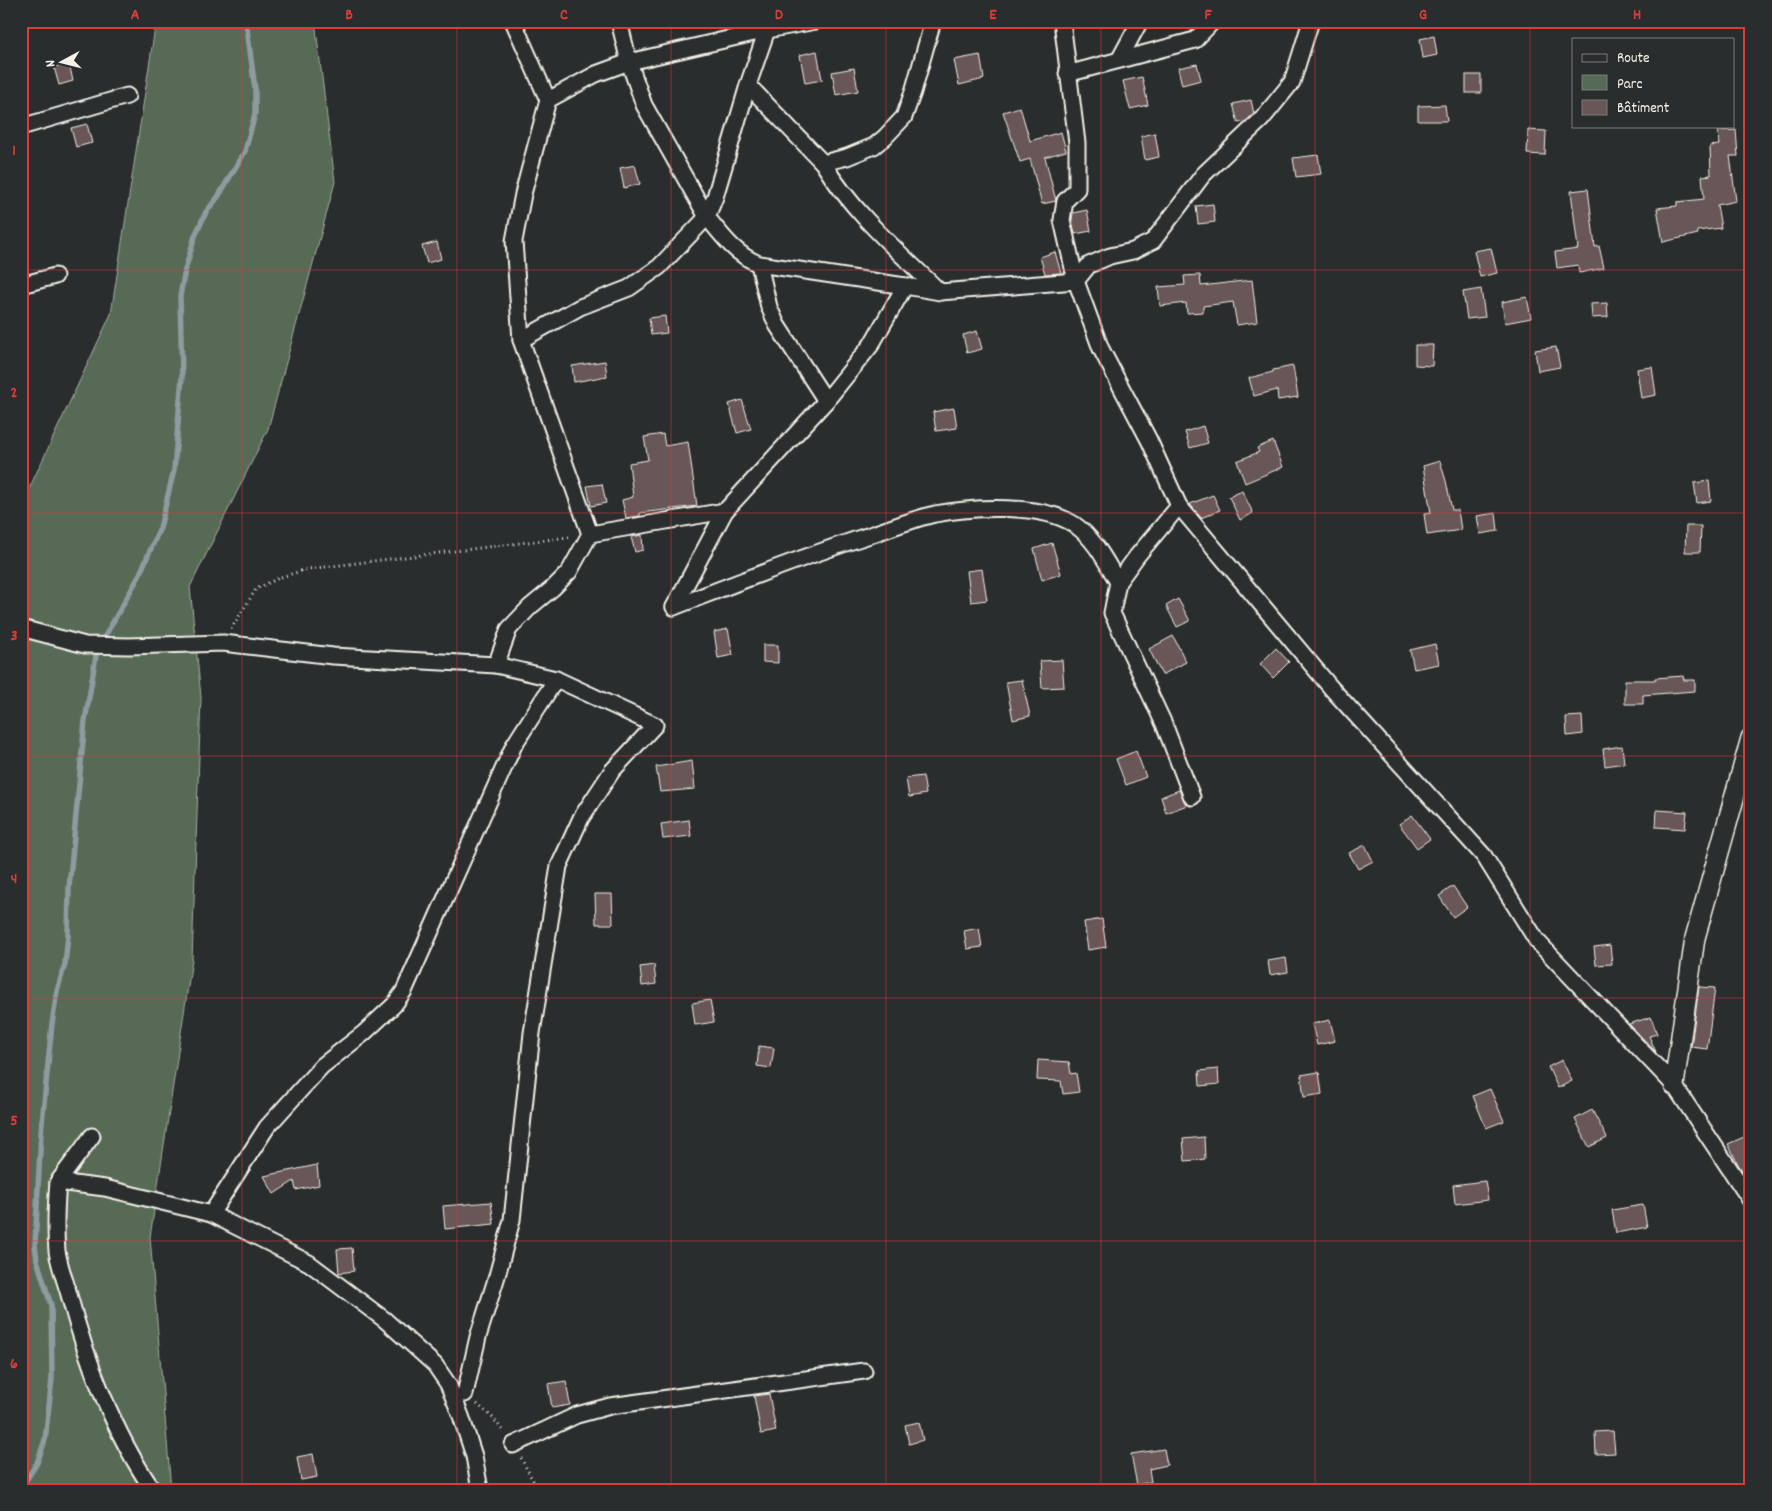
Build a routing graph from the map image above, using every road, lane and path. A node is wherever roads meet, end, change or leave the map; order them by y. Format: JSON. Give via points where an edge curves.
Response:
{"nodes":[{"id":1,"x":513,"y":21,"type":"edge"},
{"id":2,"x":619,"y":21,"type":"edge"},
{"id":3,"x":816,"y":21,"type":"edge"},
{"id":4,"x":933,"y":21,"type":"edge"},
{"id":5,"x":1062,"y":21,"type":"edge"},
{"id":6,"x":1140,"y":21,"type":"edge"},
{"id":7,"x":1213,"y":21,"type":"edge"},
{"id":8,"x":1311,"y":21,"type":"edge"},
{"id":9,"x":767,"y":30,"type":"junction"},
{"id":10,"x":1119,"y":60,"type":"junction"},
{"id":11,"x":629,"y":62,"type":"junction"},
{"id":12,"x":1068,"y":74,"type":"junction"},
{"id":13,"x":748,"y":85,"type":"junction"},
{"id":14,"x":127,"y":96,"type":"dead end"},
{"id":15,"x":548,"y":100,"type":"junction"},
{"id":16,"x":21,"y":127,"type":"edge"},
{"id":17,"x":823,"y":163,"type":"junction"},
{"id":18,"x":708,"y":217,"type":"junction"},
{"id":19,"x":759,"y":264,"type":"junction"},
{"id":20,"x":55,"y":276,"type":"dead end"},
{"id":21,"x":1076,"y":280,"type":"junction"},
{"id":22,"x":21,"y":285,"type":"edge"},
{"id":23,"x":905,"y":286,"type":"junction"},
{"id":24,"x":940,"y":292,"type":"junction"},
{"id":25,"x":521,"y":340,"type":"junction"},
{"id":26,"x":826,"y":402,"type":"junction"},
{"id":27,"x":1179,"y":506,"type":"junction"},
{"id":28,"x":725,"y":511,"type":"junction"},
{"id":29,"x":590,"y":534,"type":"junction"},
{"id":30,"x":1118,"y":582,"type":"junction"},
{"id":31,"x":21,"y":628,"type":"edge"},
{"id":32,"x":223,"y":643,"type":"junction"},
{"id":33,"x":496,"y":666,"type":"junction"},
{"id":34,"x":556,"y":680,"type":"junction"},
{"id":35,"x":1751,"y":738,"type":"edge"},
{"id":36,"x":1192,"y":797,"type":"dead end"},
{"id":37,"x":1674,"y":1085,"type":"junction"},
{"id":38,"x":92,"y":1136,"type":"dead end"},
{"id":39,"x":58,"y":1182,"type":"junction"},
{"id":40,"x":1751,"y":1201,"type":"edge"},
{"id":41,"x":211,"y":1214,"type":"junction"},
{"id":42,"x":864,"y":1371,"type":"dead end"},
{"id":43,"x":465,"y":1394,"type":"joint"},
{"id":44,"x":513,"y":1444,"type":"junction"},
{"id":45,"x":153,"y":1490,"type":"edge"},
{"id":46,"x":480,"y":1490,"type":"edge"},
{"id":47,"x":538,"y":1490,"type":"edge"}],
"edges":[{"from":1,"to":15,"type":"street"},
{"from":2,"to":11,"type":"street"},
{"from":3,"to":9,"type":"street"},
{"from":4,"to":17,"type":"street","via":[[904,117],[874,146]]},
{"from":5,"to":12,"type":"street"},
{"from":6,"to":10,"type":"street"},
{"from":7,"to":10,"type":"street","via":[[1195,40]]},
{"from":8,"to":21,"type":"street","via":[[1292,82],[1262,119],[1203,174],[1152,241],[1133,251],[1089,265]]},
{"from":9,"to":11,"type":"street"},
{"from":9,"to":13,"type":"street"},
{"from":10,"to":12,"type":"street"},
{"from":11,"to":15,"type":"street","via":[[596,74]]},
{"from":11,"to":18,"type":"street","via":[[644,104]]},
{"from":12,"to":21,"type":"street","via":[[1077,143],[1077,188],[1065,201],[1062,220]]},
{"from":13,"to":17,"type":"street"},
{"from":13,"to":18,"type":"street"},
{"from":14,"to":16,"type":"street"},
{"from":15,"to":25,"type":"street","via":[[514,241]]},
{"from":17,"to":24,"type":"street","via":[[865,219]]},
{"from":18,"to":19,"type":"street","via":[[745,258]]},
{"from":18,"to":25,"type":"street","via":[[659,267],[629,288],[580,307]]},
{"from":19,"to":23,"type":"street"},
{"from":19,"to":26,"type":"street","via":[[777,325]]},
{"from":20,"to":22,"type":"street"},
{"from":21,"to":24,"type":"street"},
{"from":21,"to":27,"type":"street","via":[[1101,349]]},
{"from":23,"to":24,"type":"street"},
{"from":23,"to":26,"type":"street","via":[[871,345]]},
{"from":25,"to":29,"type":"street"},
{"from":26,"to":28,"type":"street"},
{"from":27,"to":30,"type":"street"},
{"from":27,"to":37,"type":"street","via":[[1332,689],[1484,856],[1537,942]]},
{"from":28,"to":29,"type":"street"},
{"from":28,"to":30,"type":"street","via":[[674,607],[789,562],[934,514],[979,509],[1053,514],[1076,526],[1097,546]]},
{"from":29,"to":32,"type":"path","via":[[308,569],[281,577],[256,589]]},
{"from":29,"to":33,"type":"street","via":[[569,572],[509,629]]},
{"from":30,"to":36,"type":"street","via":[[1112,613],[1164,724]]},
{"from":31,"to":32,"type":"street","via":[[85,645]]},
{"from":32,"to":33,"type":"street","via":[[333,656]]},
{"from":33,"to":34,"type":"street"},
{"from":34,"to":41,"type":"street","via":[[514,745],[404,991],[364,1033],[322,1066],[267,1126]]},
{"from":34,"to":43,"type":"street","via":[[655,725],[612,771],[581,818],[559,866],[532,1033],[512,1220]]},
{"from":35,"to":37,"type":"street","via":[[1695,938]]},
{"from":37,"to":40,"type":"street"},
{"from":38,"to":39,"type":"street"},
{"from":39,"to":41,"type":"street","via":[[105,1188]]},
{"from":39,"to":45,"type":"street","via":[[55,1217],[57,1253],[72,1307],[108,1407]]},
{"from":41,"to":46,"type":"street","via":[[310,1263],[385,1320],[435,1365],[448,1384],[461,1416],[474,1456]]},
{"from":42,"to":44,"type":"street","via":[[603,1407]]},
{"from":43,"to":44,"type":"path","via":[[493,1418]]},
{"from":44,"to":47,"type":"path"}]}
